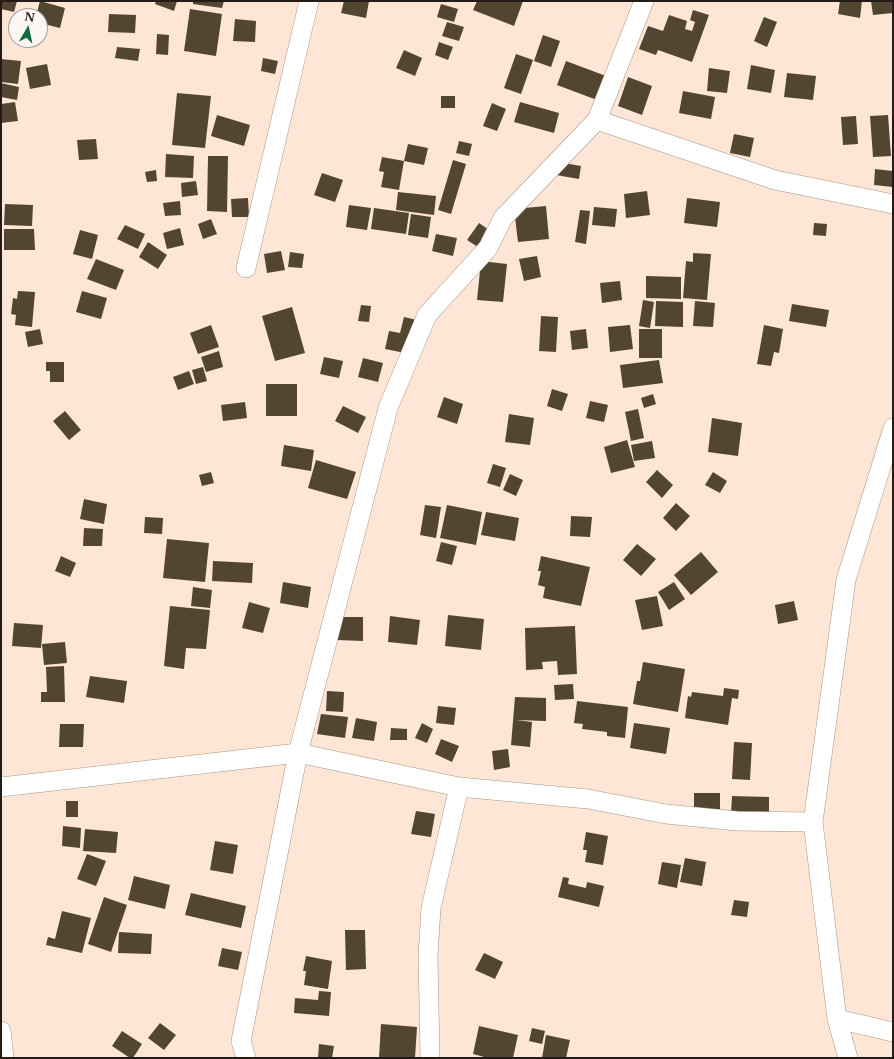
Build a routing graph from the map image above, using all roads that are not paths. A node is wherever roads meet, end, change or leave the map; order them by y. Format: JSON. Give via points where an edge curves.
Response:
{"nodes":[{"id":1,"x":309,"y":1,"type":"edge"},
{"id":2,"x":644,"y":1,"type":"edge"},
{"id":3,"x":598,"y":120,"type":"junction"},
{"id":4,"x":893,"y":204,"type":"edge"},
{"id":5,"x":246,"y":268,"type":"dead end"},
{"id":6,"x":892,"y":436,"type":"edge"},
{"id":7,"x":298,"y":753,"type":"junction"},
{"id":8,"x":1,"y":787,"type":"edge"},
{"id":9,"x":460,"y":787,"type":"junction"},
{"id":10,"x":813,"y":822,"type":"junction"},
{"id":11,"x":837,"y":1019,"type":"junction"},
{"id":12,"x":1,"y":1031,"type":"edge"},
{"id":13,"x":893,"y":1032,"type":"edge"},
{"id":14,"x":4,"y":1058,"type":"edge"},
{"id":15,"x":246,"y":1058,"type":"edge"},
{"id":16,"x":430,"y":1058,"type":"edge"},
{"id":17,"x":848,"y":1058,"type":"edge"}],
"edges":[{"from":1,"to":5,"type":"street"},
{"from":2,"to":3,"type":"street"},
{"from":3,"to":4,"type":"street","via":[[775,180]]},
{"from":3,"to":7,"type":"street","via":[[504,218],[488,248],[427,315],[388,408]]},
{"from":6,"to":10,"type":"street","via":[[846,580]]},
{"from":7,"to":8,"type":"street"},
{"from":7,"to":9,"type":"street"},
{"from":7,"to":15,"type":"street","via":[[240,1040]]},
{"from":9,"to":10,"type":"street","via":[[588,799],[666,814],[737,821]]},
{"from":9,"to":16,"type":"street","via":[[432,908],[428,956]]},
{"from":10,"to":11,"type":"street"},
{"from":11,"to":13,"type":"street"},
{"from":11,"to":17,"type":"street"},
{"from":12,"to":14,"type":"street"}]}
